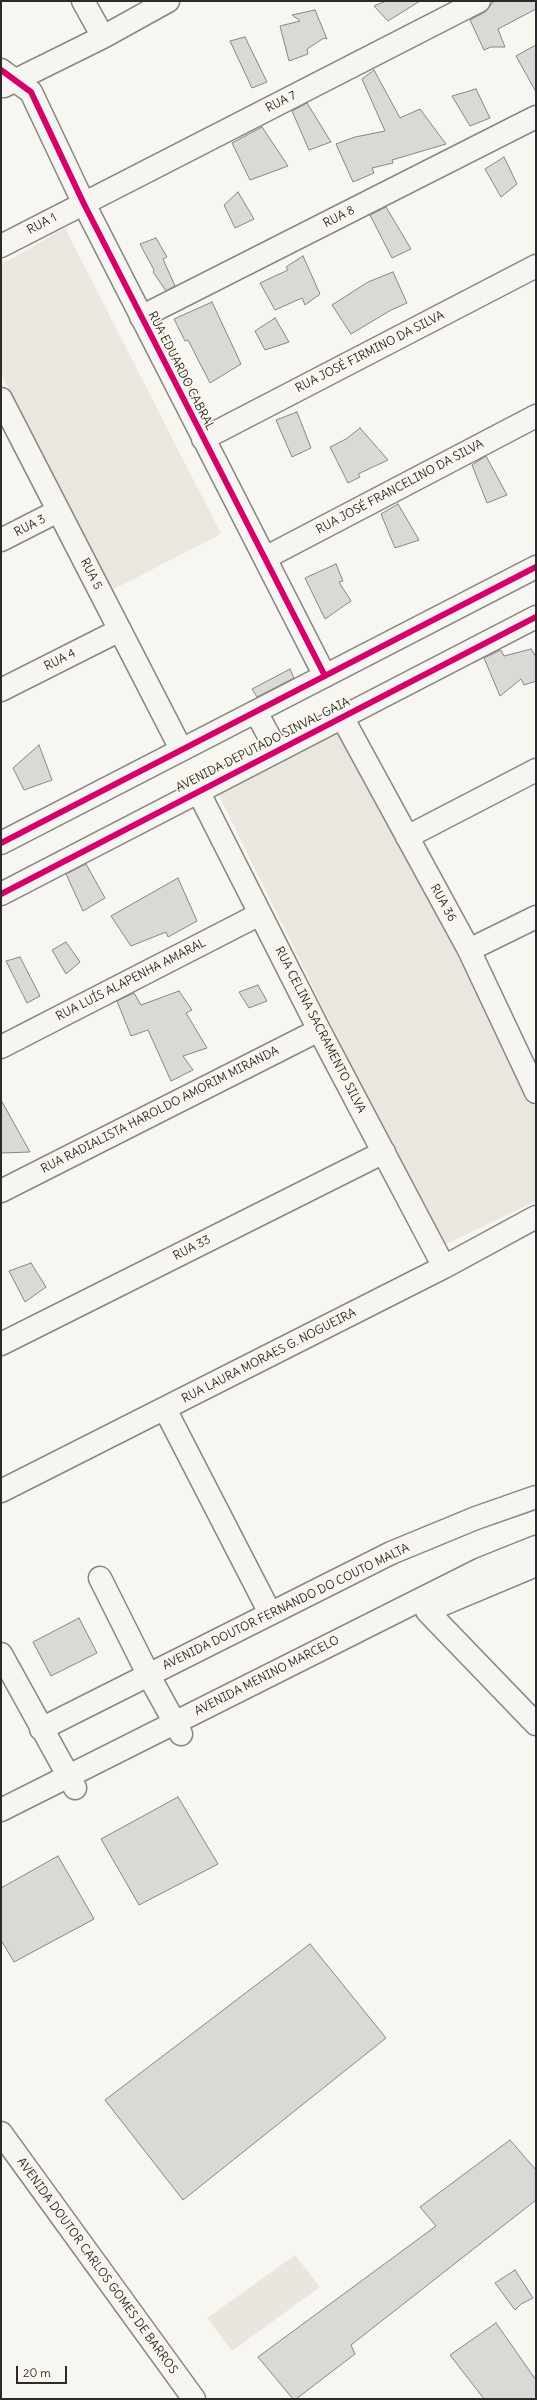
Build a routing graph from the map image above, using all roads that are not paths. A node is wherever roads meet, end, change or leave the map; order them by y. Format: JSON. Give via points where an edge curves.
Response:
{"nodes":[{"id":1,"x":83,"y":1,"type":"edge"},
{"id":2,"x":168,"y":1,"type":"edge"},
{"id":3,"x":479,"y":1,"type":"edge"},
{"id":4,"x":103,"y":37,"type":"junction"},
{"id":5,"x":6,"y":79,"type":"edge"},
{"id":6,"x":536,"y":117,"type":"edge"},
{"id":7,"x":83,"y":202,"type":"junction"},
{"id":8,"x":1,"y":246,"type":"edge"},
{"id":9,"x":536,"y":266,"type":"edge"},
{"id":10,"x":141,"y":317,"type":"junction"},
{"id":11,"x":1,"y":399,"type":"edge"},
{"id":12,"x":536,"y":416,"type":"edge"},
{"id":13,"x":203,"y":438,"type":"junction"},
{"id":14,"x":58,"y":511,"type":"junction"},
{"id":15,"x":1,"y":540,"type":"edge"},
{"id":16,"x":265,"y":558,"type":"junction"},
{"id":17,"x":536,"y":567,"type":"edge"},
{"id":18,"x":536,"y":617,"type":"edge"},
{"id":19,"x":120,"y":630,"type":"junction"},
{"id":20,"x":325,"y":676,"type":"junction"},
{"id":21,"x":1,"y":690,"type":"edge"},
{"id":22,"x":256,"y":712,"type":"junction"},
{"id":23,"x":342,"y":718,"type":"junction"},
{"id":24,"x":181,"y":749,"type":"junction"},
{"id":25,"x":277,"y":751,"type":"junction"},
{"id":26,"x":536,"y":770,"type":"edge"},
{"id":27,"x":198,"y":791,"type":"junction"},
{"id":28,"x":407,"y":837,"type":"junction"},
{"id":29,"x":1,"y":843,"type":"edge"},
{"id":30,"x":1,"y":894,"type":"edge"},
{"id":31,"x":260,"y":914,"type":"junction"},
{"id":32,"x":536,"y":917,"type":"edge"},
{"id":33,"x":469,"y":950,"type":"junction"},
{"id":34,"x":319,"y":1030,"type":"junction"},
{"id":35,"x":1,"y":1047,"type":"edge"},
{"id":36,"x":533,"y":1080,"type":"edge"},
{"id":37,"x":384,"y":1152,"type":"junction"},
{"id":38,"x":1,"y":1191,"type":"edge"},
{"id":39,"x":536,"y":1217,"type":"edge"},
{"id":40,"x":444,"y":1267,"type":"junction"},
{"id":41,"x":1,"y":1344,"type":"edge"},
{"id":42,"x":164,"y":1409,"type":"junction"},
{"id":43,"x":1,"y":1491,"type":"edge"},
{"id":44,"x":536,"y":1497,"type":"edge"},
{"id":45,"x":536,"y":1547,"type":"edge"},
{"id":46,"x":536,"y":1564,"type":"edge"},
{"id":47,"x":100,"y":1578,"type":"dead end"},
{"id":48,"x":427,"y":1611,"type":"junction"},
{"id":49,"x":270,"y":1613,"type":"junction"},
{"id":50,"x":1,"y":1654,"type":"edge"},
{"id":51,"x":148,"y":1674,"type":"junction"},
{"id":52,"x":536,"y":1724,"type":"edge"},
{"id":53,"x":178,"y":1728,"type":"junction"},
{"id":54,"x":41,"y":1729,"type":"junction"},
{"id":55,"x":72,"y":1782,"type":"junction"},
{"id":56,"x":1,"y":1810,"type":"edge"},
{"id":57,"x":1,"y":1826,"type":"edge"},
{"id":58,"x":1,"y":2133,"type":"edge"},
{"id":59,"x":194,"y":2399,"type":"edge"}],
"edges":[{"from":1,"to":4,"type":"street"},
{"from":2,"to":4,"type":"street"},
{"from":3,"to":7,"type":"street","name":"RUA 7"},
{"from":4,"to":5,"type":"street"},
{"from":5,"to":7,"type":"street","name":"RUA EDUARDO CABRAL","via":[[31,92]]},
{"from":6,"to":10,"type":"street","name":"RUA 8"},
{"from":7,"to":8,"type":"street","name":"RUA 1"},
{"from":7,"to":10,"type":"street","name":"RUA EDUARDO CABRAL"},
{"from":9,"to":13,"type":"street","name":"RUA JOSÉ FIRMINO DA SILVA"},
{"from":10,"to":13,"type":"street","name":"RUA EDUARDO CABRAL"},
{"from":11,"to":14,"type":"street","name":"RUA 5"},
{"from":12,"to":16,"type":"street","name":"RUA JOSÉ FRANCELINO DA SILVA"},
{"from":13,"to":16,"type":"street","name":"RUA EDUARDO CABRAL"},
{"from":14,"to":15,"type":"street","name":"RUA 3"},
{"from":14,"to":19,"type":"street","name":"RUA 5"},
{"from":16,"to":20,"type":"street","name":"RUA EDUARDO CABRAL"},
{"from":17,"to":20,"type":"street"},
{"from":18,"to":23,"type":"street","name":"AVENIDA DEPUTADO SINVAL GAIA"},
{"from":19,"to":21,"type":"street","name":"RUA 4"},
{"from":19,"to":24,"type":"street","name":"RUA 5"},
{"from":20,"to":22,"type":"street"},
{"from":22,"to":24,"type":"street"},
{"from":22,"to":25,"type":"street"},
{"from":23,"to":25,"type":"street","name":"AVENIDA DEPUTADO SINVAL GAIA"},
{"from":23,"to":28,"type":"street","name":"RUA 36"},
{"from":24,"to":29,"type":"street"},
{"from":25,"to":27,"type":"street","name":"AVENIDA DEPUTADO SINVAL GAIA"},
{"from":26,"to":28,"type":"street"},
{"from":27,"to":30,"type":"street","name":"AVENIDA DEPUTADO SINVAL GAIA"},
{"from":27,"to":31,"type":"street","name":"RUA CELINA SACRAMENTO SILVA"},
{"from":28,"to":33,"type":"street","name":"RUA 36"},
{"from":31,"to":34,"type":"street","name":"RUA CELINA SACRAMENTO SILVA"},
{"from":31,"to":35,"type":"street","name":"RUA LUÍS ALAPENHA AMARAL"},
{"from":32,"to":33,"type":"street"},
{"from":33,"to":36,"type":"street","name":"RUA 36"},
{"from":34,"to":37,"type":"street","name":"RUA CELINA SACRAMENTO SILVA"},
{"from":34,"to":38,"type":"street","name":"RUA RADIALISTA HAROLDO AMORIM MIRANDA"},
{"from":37,"to":40,"type":"street","name":"RUA CELINA SACRAMENTO SILVA"},
{"from":37,"to":41,"type":"street","name":"RUA 33"},
{"from":39,"to":40,"type":"street","name":"RUA LAURA MORAES G. NOGUEIRA"},
{"from":40,"to":42,"type":"street","name":"RUA LAURA MORAES G. NOGUEIRA"},
{"from":42,"to":43,"type":"street","name":"RUA LAURA MORAES G. NOGUEIRA"},
{"from":42,"to":49,"type":"street"},
{"from":44,"to":49,"type":"street","name":"AVENIDA DOUTOR FERNANDO DO COUTO MALTA","via":[[476,1518],[391,1553]]},
{"from":45,"to":53,"type":"street","name":"AVENIDA MENINO MARCELO","via":[[481,1569]]},
{"from":46,"to":48,"type":"street","name":"AVENIDA MENINO MARCELO"},
{"from":47,"to":51,"type":"street"},
{"from":48,"to":52,"type":"street"},
{"from":48,"to":53,"type":"street","name":"AVENIDA MENINO MARCELO"},
{"from":49,"to":51,"type":"street","name":"AVENIDA DOUTOR FERNANDO DO COUTO MALTA"},
{"from":50,"to":54,"type":"street"},
{"from":51,"to":53,"type":"street"},
{"from":51,"to":54,"type":"street","name":"AVENIDA DOUTOR FERNANDO DO COUTO MALTA"},
{"from":53,"to":55,"type":"street","name":"AVENIDA MENINO MARCELO"},
{"from":54,"to":55,"type":"street"},
{"from":55,"to":56,"type":"street","name":"AVENIDA MENINO MARCELO"},
{"from":55,"to":57,"type":"street","name":"AVENIDA MENINO MARCELO"},
{"from":58,"to":59,"type":"street","name":"AVENIDA DOUTOR CARLOS GOMES DE BARROS"}]}
